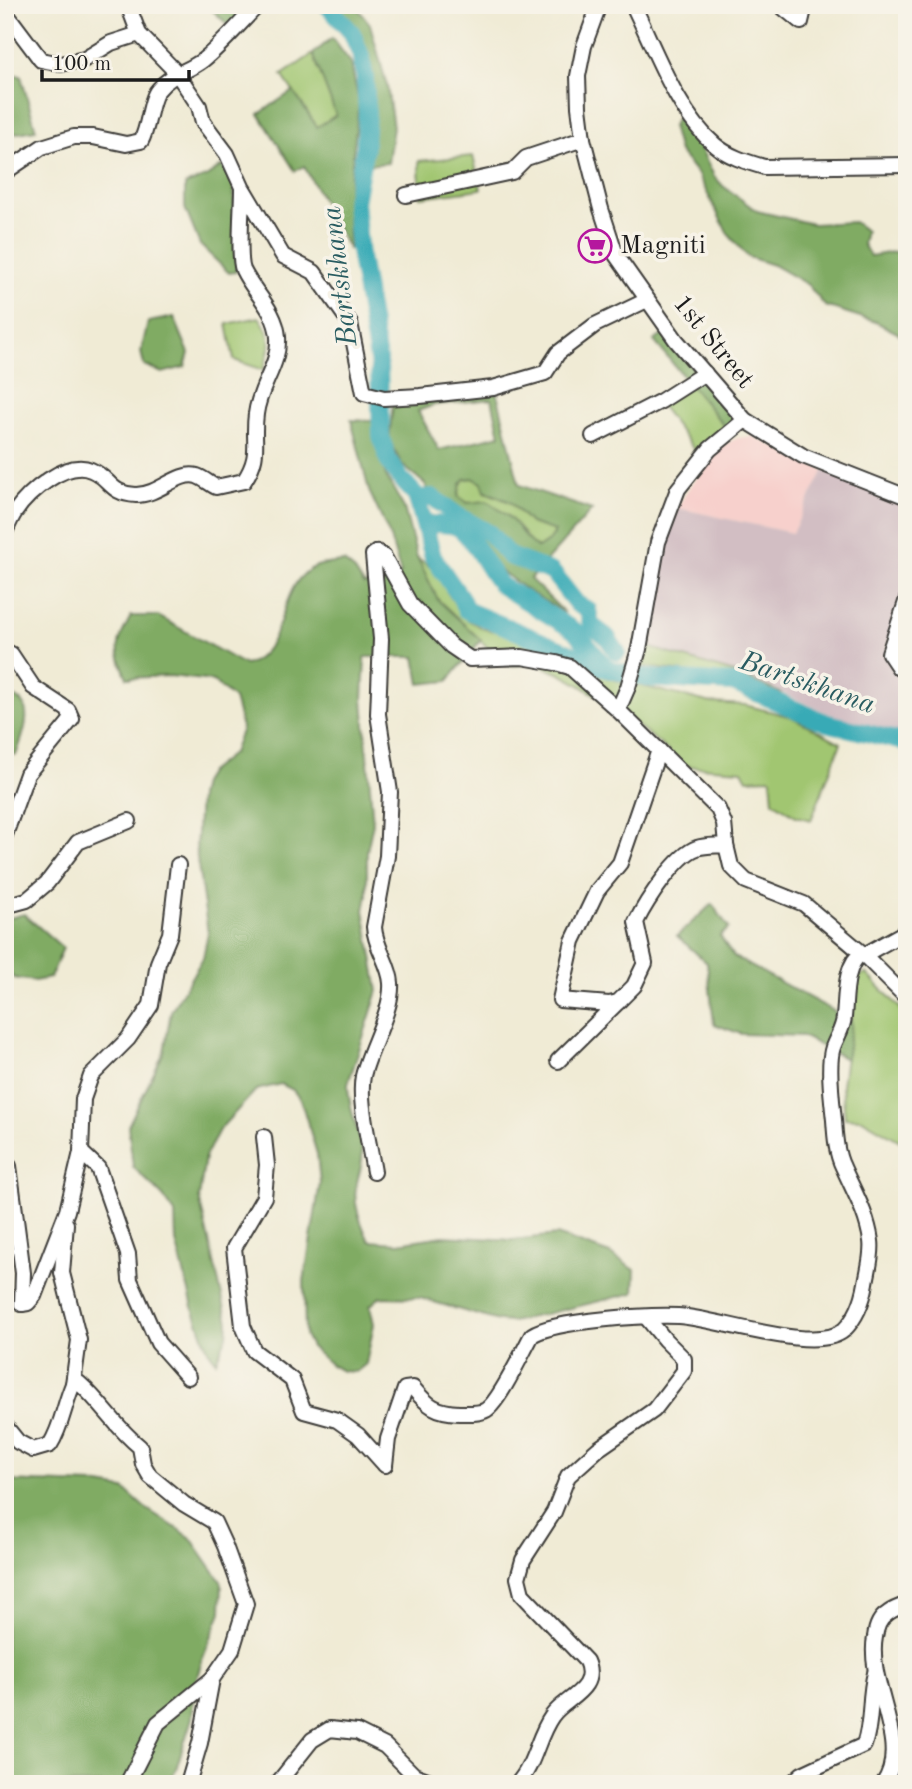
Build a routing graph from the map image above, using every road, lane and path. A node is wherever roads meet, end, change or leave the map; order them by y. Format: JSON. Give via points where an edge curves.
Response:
{"nodes":[{"id":1,"x":128,"y":5,"type":"edge"},
{"id":2,"x":258,"y":5,"type":"edge"},
{"id":3,"x":598,"y":5,"type":"edge"},
{"id":4,"x":633,"y":5,"type":"edge"},
{"id":5,"x":780,"y":5,"type":"edge"},
{"id":6,"x":805,"y":5,"type":"edge"},
{"id":7,"x":5,"y":12,"type":"edge"},
{"id":8,"x":139,"y":34,"type":"junction"},
{"id":9,"x":176,"y":72,"type":"junction"},
{"id":10,"x":583,"y":139,"type":"junction"},
{"id":11,"x":907,"y":165,"type":"edge"},
{"id":12,"x":5,"y":172,"type":"edge"},
{"id":13,"x":242,"y":187,"type":"junction"},
{"id":14,"x":405,"y":195,"type":"dead end"},
{"id":15,"x":647,"y":300,"type":"junction"},
{"id":16,"x":705,"y":373,"type":"junction"},
{"id":17,"x":745,"y":421,"type":"junction"},
{"id":18,"x":593,"y":436,"type":"dead end"},
{"id":19,"x":907,"y":497,"type":"edge"},
{"id":20,"x":5,"y":532,"type":"edge"},
{"id":21,"x":907,"y":599,"type":"edge"},
{"id":22,"x":5,"y":651,"type":"edge"},
{"id":23,"x":907,"y":672,"type":"edge"},
{"id":24,"x":618,"y":710,"type":"junction"},
{"id":25,"x":659,"y":750,"type":"junction"},
{"id":26,"x":129,"y":821,"type":"dead end"},
{"id":27,"x":5,"y":835,"type":"edge"},
{"id":28,"x":726,"y":845,"type":"junction"},
{"id":29,"x":178,"y":865,"type":"dead end"},
{"id":30,"x":5,"y":906,"type":"edge"},
{"id":31,"x":907,"y":932,"type":"edge"},
{"id":32,"x":863,"y":954,"type":"junction"},
{"id":33,"x":907,"y":998,"type":"edge"},
{"id":34,"x":618,"y":1002,"type":"junction"},
{"id":35,"x":558,"y":1061,"type":"dead end"},
{"id":36,"x":264,"y":1137,"type":"dead end"},
{"id":37,"x":81,"y":1152,"type":"junction"},
{"id":38,"x":5,"y":1162,"type":"edge"},
{"id":39,"x":374,"y":1172,"type":"dead end"},
{"id":40,"x":67,"y":1210,"type":"junction"},
{"id":41,"x":647,"y":1318,"type":"junction"},
{"id":42,"x":188,"y":1377,"type":"dead end"},
{"id":43,"x":73,"y":1384,"type":"junction"},
{"id":44,"x":5,"y":1426,"type":"edge"},
{"id":45,"x":907,"y":1604,"type":"edge"},
{"id":46,"x":875,"y":1672,"type":"junction"},
{"id":47,"x":212,"y":1679,"type":"junction"},
{"id":48,"x":127,"y":1784,"type":"edge"},
{"id":49,"x":188,"y":1784,"type":"edge"},
{"id":50,"x":277,"y":1784,"type":"edge"},
{"id":51,"x":438,"y":1784,"type":"edge"},
{"id":52,"x":517,"y":1784,"type":"edge"},
{"id":53,"x":791,"y":1784,"type":"edge"},
{"id":54,"x":883,"y":1784,"type":"edge"}],
"edges":[{"from":1,"to":8,"type":"street"},
{"from":2,"to":9,"type":"street","via":[[203,60]]},
{"from":3,"to":10,"type":"street","name":"1st Street","via":[[578,76]]},
{"from":4,"to":11,"type":"street","via":[[675,91],[697,127],[716,146],[764,167]]},
{"from":5,"to":6,"type":"street","via":[[802,22]]},
{"from":7,"to":8,"type":"street","via":[[41,60],[61,64],[85,60],[111,43]]},
{"from":8,"to":9,"type":"street"},
{"from":9,"to":12,"type":"street","via":[[156,91],[141,141],[126,144],[74,137],[42,147]]},
{"from":9,"to":13,"type":"street"},
{"from":10,"to":14,"type":"street","via":[[526,158],[512,172]]},
{"from":10,"to":15,"type":"street","name":"1st Street","via":[[616,255]]},
{"from":13,"to":15,"type":"street","via":[[283,256],[314,272],[350,323],[364,393],[384,398],[493,388],[545,373],[558,353],[595,325]]},
{"from":13,"to":20,"type":"street","via":[[242,268],[271,312],[278,336],[276,362],[260,392],[255,462],[244,481],[216,487],[185,475],[156,492],[137,495],[116,491],[87,468],[67,469],[36,488],[14,513]]},
{"from":15,"to":16,"type":"street","name":"1st Street"},
{"from":16,"to":17,"type":"street","name":"1st Street"},
{"from":16,"to":18,"type":"street"},
{"from":17,"to":19,"type":"street","name":"1st Street","via":[[803,456]]},
{"from":17,"to":24,"type":"street","via":[[710,449],[678,489],[658,542],[636,660]]},
{"from":21,"to":23,"type":"street","via":[[889,653]]},
{"from":22,"to":27,"type":"street","via":[[33,687],[68,710],[72,719],[27,774]]},
{"from":24,"to":25,"type":"street"},
{"from":24,"to":39,"type":"street","via":[[570,667],[522,657],[470,659],[410,604],[384,557],[377,552],[373,555],[381,639],[378,714],[390,792],[387,856],[375,936],[391,982],[362,1078]]},
{"from":25,"to":28,"type":"street","via":[[718,809]]},
{"from":25,"to":34,"type":"street","via":[[620,863],[597,891],[573,941],[560,1000]]},
{"from":26,"to":30,"type":"street","via":[[78,842],[47,883],[27,900]]},
{"from":28,"to":32,"type":"street","via":[[731,866],[746,881],[804,904]]},
{"from":28,"to":34,"type":"street","via":[[696,848],[680,860],[645,906],[636,922],[645,963],[635,986]]},
{"from":29,"to":37,"type":"street","via":[[170,934],[158,963],[152,1005],[128,1039],[91,1076],[83,1099]]},
{"from":31,"to":32,"type":"street"},
{"from":32,"to":33,"type":"street"},
{"from":32,"to":41,"type":"street","via":[[857,956],[848,979],[830,1062],[841,1165],[864,1211],[872,1244],[864,1296],[854,1319],[841,1333],[793,1338],[679,1316]]},
{"from":34,"to":35,"type":"street"},
{"from":36,"to":41,"type":"street","via":[[264,1197],[234,1248],[243,1326],[254,1351],[292,1380],[304,1411],[337,1420],[386,1465],[388,1439],[405,1390],[414,1388],[441,1412],[485,1410],[495,1401],[532,1335],[541,1329]]},
{"from":37,"to":40,"type":"street"},
{"from":37,"to":42,"type":"street","via":[[98,1168],[128,1254],[130,1280],[158,1343]]},
{"from":38,"to":40,"type":"street","via":[[23,1273],[22,1304],[34,1297]]},
{"from":40,"to":43,"type":"street","via":[[62,1273],[79,1340]]},
{"from":41,"to":52,"type":"street","via":[[684,1359],[684,1371],[654,1410],[568,1476],[554,1513],[523,1560],[518,1578],[522,1594],[589,1668],[579,1695],[553,1713],[526,1775]]},
{"from":43,"to":44,"type":"street","via":[[61,1428],[50,1445],[33,1450],[18,1442]]},
{"from":43,"to":47,"type":"street","via":[[88,1391],[119,1431],[140,1447],[150,1476],[214,1522],[246,1604],[232,1650]]},
{"from":45,"to":46,"type":"street","via":[[888,1613],[877,1628]]},
{"from":46,"to":53,"type":"street","via":[[871,1726],[864,1745],[802,1774]]},
{"from":46,"to":54,"type":"street","via":[[895,1735],[891,1774]]},
{"from":47,"to":48,"type":"street","via":[[158,1723]]},
{"from":47,"to":49,"type":"street"},
{"from":50,"to":51,"type":"street","via":[[312,1740],[330,1729],[357,1732],[385,1746],[414,1775]]}]}
